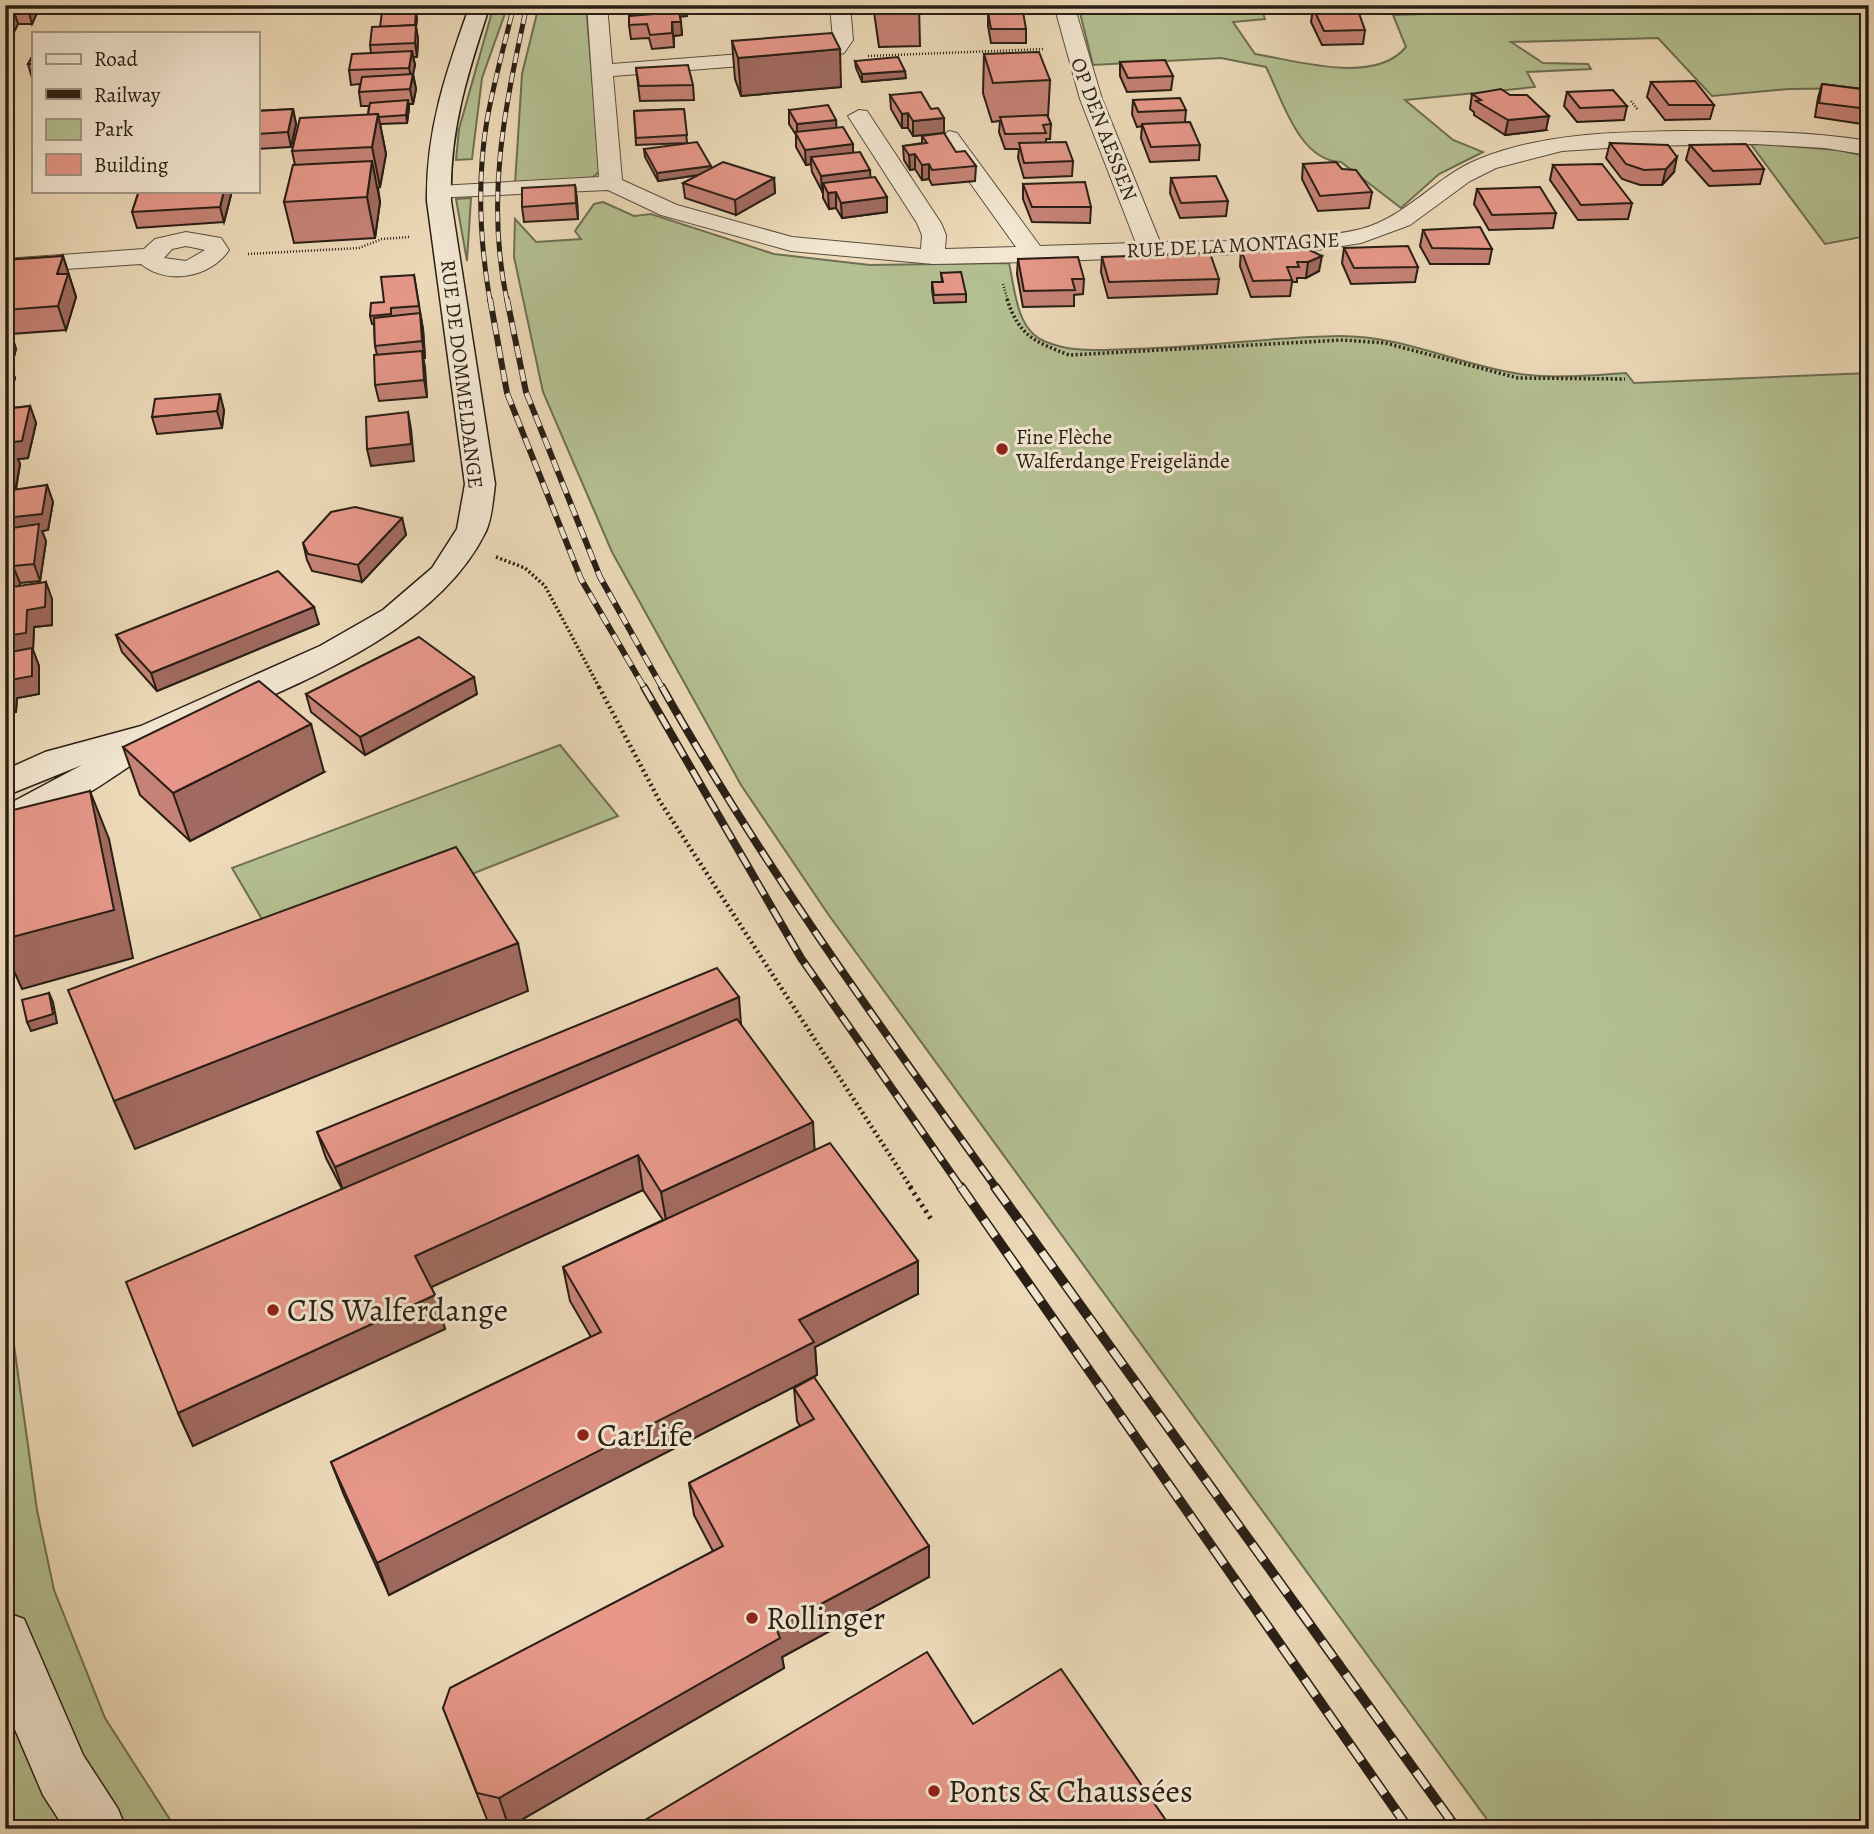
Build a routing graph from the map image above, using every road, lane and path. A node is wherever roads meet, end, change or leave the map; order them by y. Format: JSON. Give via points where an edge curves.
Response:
{"nodes":[{"id":1,"x":480,"y":5,"type":"edge"},
{"id":2,"x":597,"y":5,"type":"edge"},
{"id":3,"x":840,"y":5,"type":"edge"},
{"id":4,"x":1064,"y":5,"type":"edge"},
{"id":5,"x":1073,"y":48,"type":"junction"},
{"id":6,"x":837,"y":49,"type":"junction"},
{"id":7,"x":602,"y":71,"type":"junction"},
{"id":8,"x":859,"y":116,"type":"dead end"},
{"id":9,"x":949,"y":138,"type":"edge"},
{"id":10,"x":1869,"y":148,"type":"edge"},
{"id":11,"x":611,"y":183,"type":"junction"},
{"id":12,"x":439,"y":193,"type":"junction"},
{"id":13,"x":414,"y":237,"type":"dead end"},
{"id":14,"x":1151,"y":250,"type":"junction"},
{"id":15,"x":238,"y":255,"type":"dead end"},
{"id":16,"x":1034,"y":255,"type":"junction"},
{"id":17,"x":150,"y":256,"type":"dead end"},
{"id":18,"x":996,"y":256,"type":"junction"},
{"id":19,"x":933,"y":257,"type":"junction"},
{"id":20,"x":5,"y":266,"type":"edge"},
{"id":21,"x":1625,"y":379,"type":"dead end"},
{"id":22,"x":463,"y":545,"type":"junction"},
{"id":23,"x":153,"y":734,"type":"junction"},
{"id":24,"x":5,"y":784,"type":"edge"},
{"id":25,"x":5,"y":819,"type":"edge"},
{"id":26,"x":931,"y":1219,"type":"dead end"},
{"id":27,"x":5,"y":1637,"type":"edge"},
{"id":28,"x":5,"y":1823,"type":"edge"},
{"id":29,"x":8,"y":1829,"type":"edge"},
{"id":30,"x":97,"y":1829,"type":"edge"}],
"edges":[{"from":1,"to":12,"type":"main road","name":"RUE DE DOMMELDANGE","via":[[452,87],[438,159]]},
{"from":2,"to":7,"type":"street"},
{"from":3,"to":6,"type":"street","via":[[843,40]]},
{"from":4,"to":5,"type":"street","name":"OP DEN AESSEN"},
{"from":5,"to":6,"type":"path","via":[[854,57]]},
{"from":5,"to":14,"type":"street","name":"OP DEN AESSEN","via":[[1098,123]]},
{"from":6,"to":7,"type":"street"},
{"from":7,"to":11,"type":"street"},
{"from":8,"to":19,"type":"street","via":[[929,223],[934,235]]},
{"from":9,"to":16,"type":"street"},
{"from":10,"to":14,"type":"street","name":"RUE DE LA MONTAGNE","via":[[1737,137],[1569,142],[1485,164],[1391,226],[1354,238]]},
{"from":11,"to":12,"type":"street","name":"RUE DE LA MONTAGNE"},
{"from":11,"to":19,"type":"street","name":"RUE DE LA MONTAGNE","via":[[669,210],[791,244]]},
{"from":12,"to":22,"type":"main road","name":"RUE DE DOMMELDANGE","via":[[480,484],[472,529]]},
{"from":13,"to":15,"type":"path","via":[[382,239],[359,248]]},
{"from":14,"to":16,"type":"street","name":"RUE DE LA MONTAGNE"},
{"from":16,"to":18,"type":"street","name":"RUE DE LA MONTAGNE"},
{"from":17,"to":20,"type":"street"},
{"from":18,"to":19,"type":"street","name":"RUE DE LA MONTAGNE"},
{"from":18,"to":21,"type":"path","via":[[1014,324],[1034,342],[1069,355],[1343,340],[1385,343],[1518,378]]},
{"from":22,"to":23,"type":"main road","name":"RUE DE DOMMELDANGE","via":[[443,574],[396,617],[332,653]]},
{"from":22,"to":26,"type":"path","via":[[526,568],[545,586],[659,800]]},
{"from":23,"to":24,"type":"main road","name":"RUE DE DOMMELDANGE","via":[[58,760]]},
{"from":23,"to":25,"type":"main road","name":"RUE DE DOMMELDANGE","via":[[82,782]]},
{"from":27,"to":30,"type":"main road","via":[[63,1775]]},
{"from":28,"to":29,"type":"path"}]}
